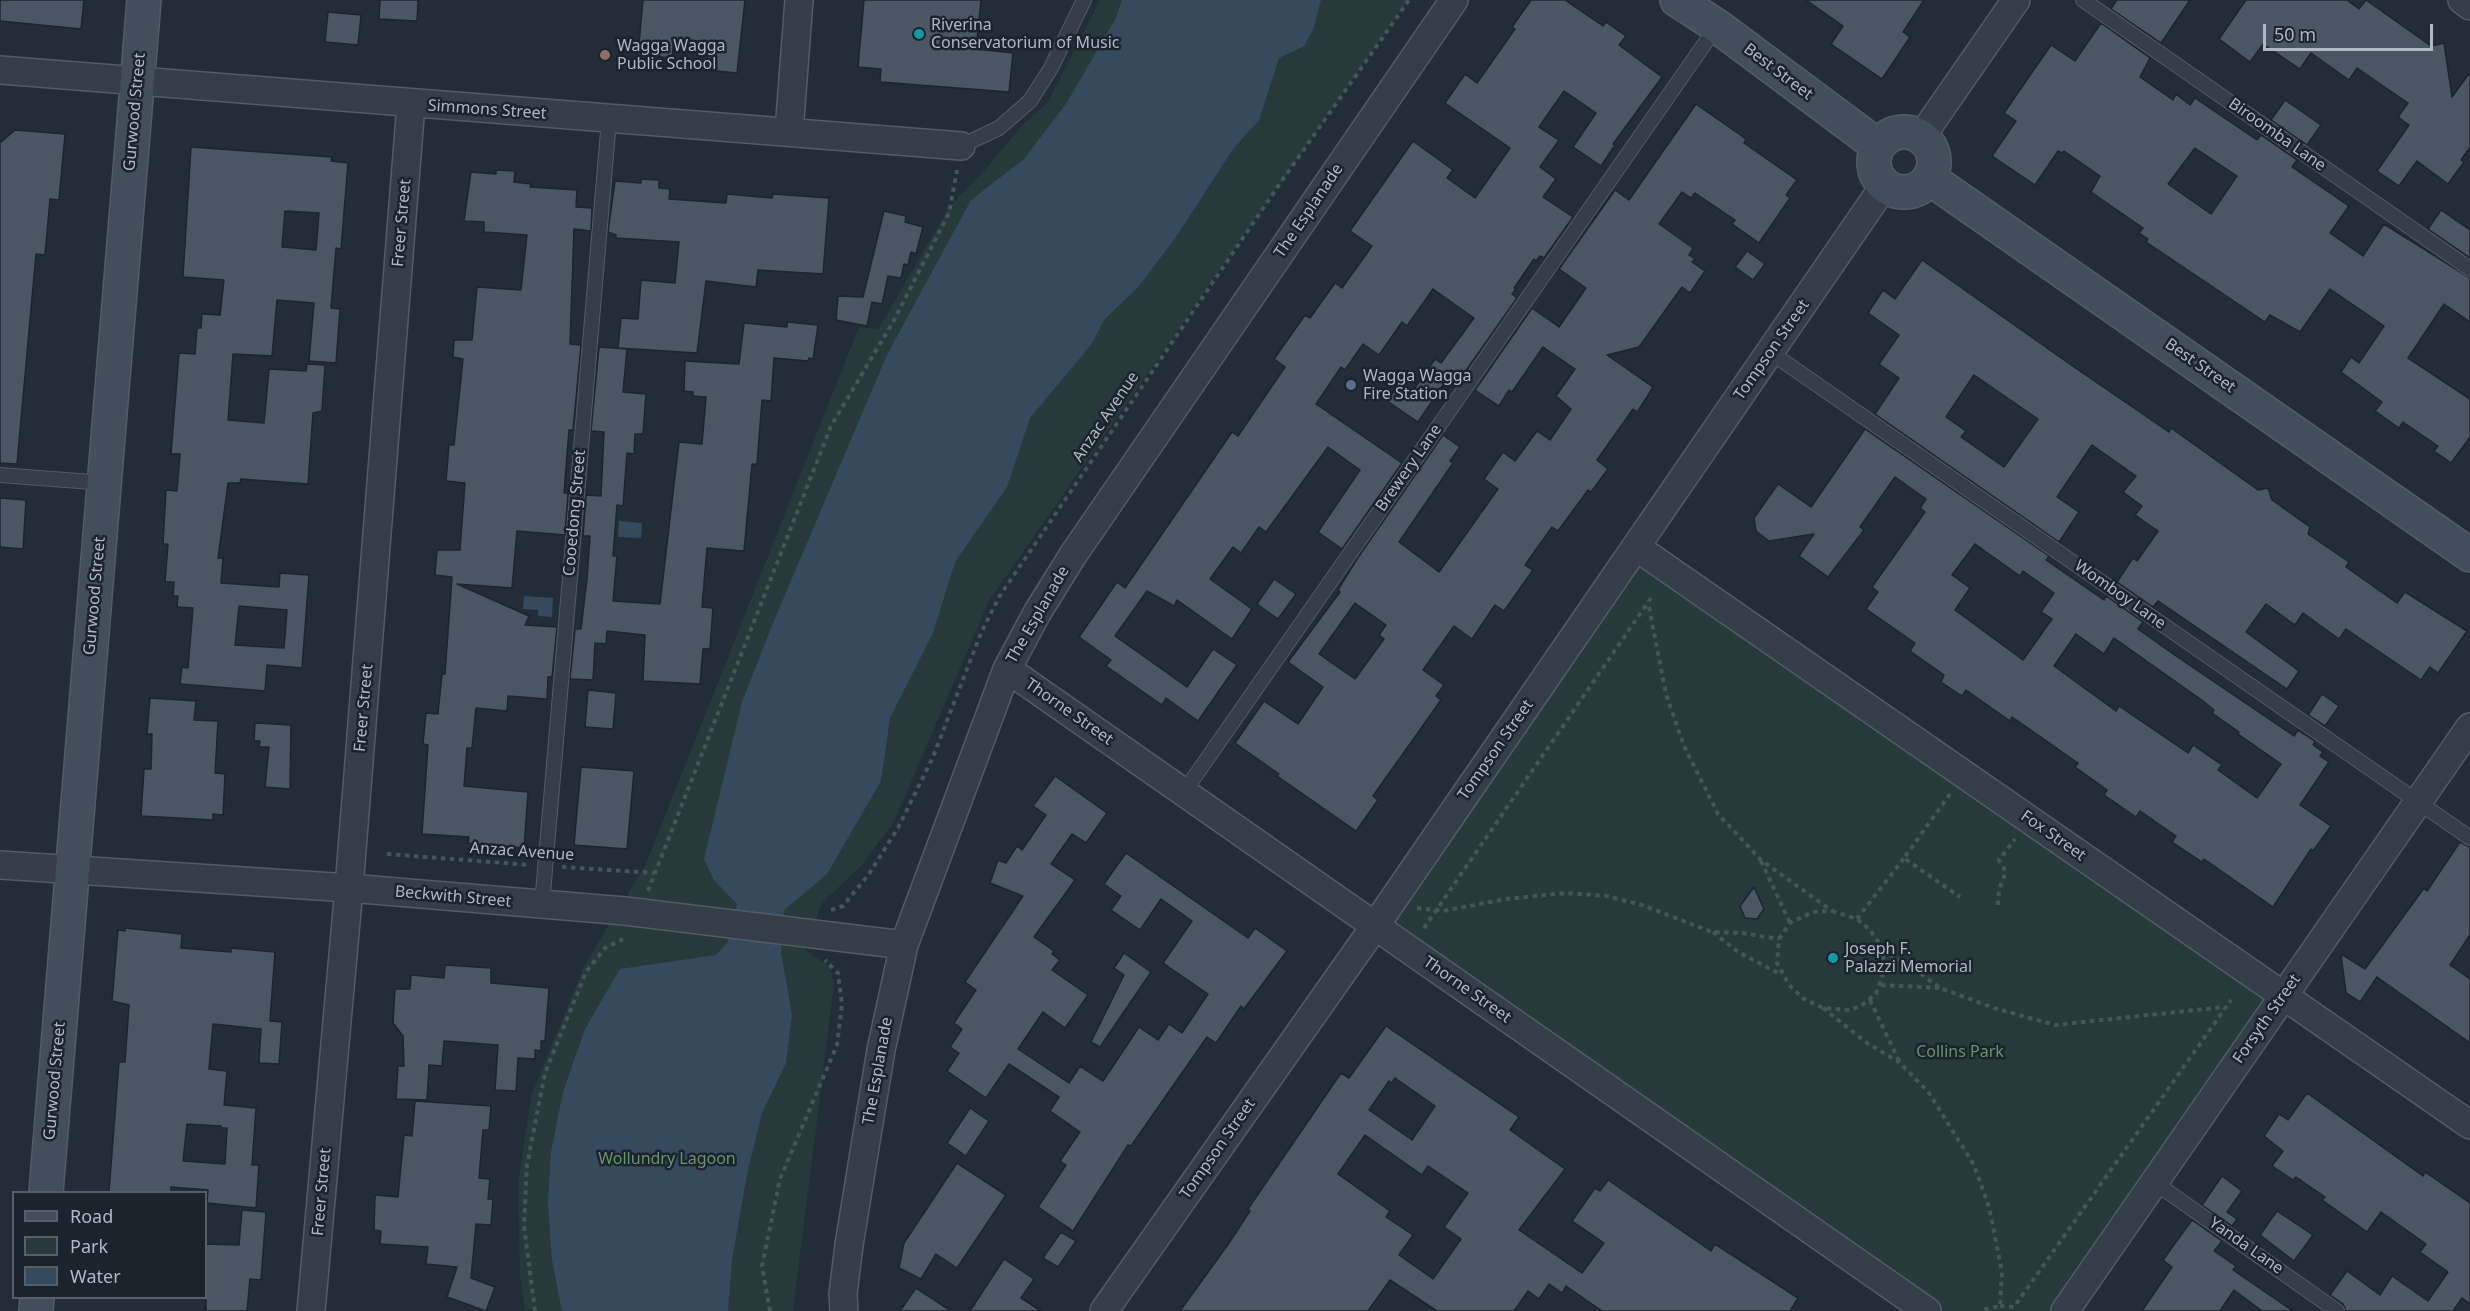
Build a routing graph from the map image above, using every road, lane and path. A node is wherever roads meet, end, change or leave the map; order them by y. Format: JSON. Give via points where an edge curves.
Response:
{"nodes":[{"id":1,"x":144,"y":0,"type":"edge"},
{"id":2,"x":799,"y":0,"type":"edge"},
{"id":3,"x":1084,"y":0,"type":"edge"},
{"id":4,"x":1409,"y":0,"type":"edge"},
{"id":5,"x":1677,"y":0,"type":"edge"},
{"id":6,"x":2016,"y":0,"type":"edge"},
{"id":7,"x":2083,"y":0,"type":"edge"},
{"id":8,"x":2462,"y":0,"type":"edge"},
{"id":9,"x":1449,"y":4,"type":"edge"},
{"id":10,"x":2470,"y":6,"type":"edge"},
{"id":11,"x":1717,"y":26,"type":"junction"},
{"id":12,"x":0,"y":70,"type":"edge"},
{"id":13,"x":138,"y":80,"type":"junction"},
{"id":14,"x":411,"y":104,"type":"junction"},
{"id":15,"x":609,"y":120,"type":"junction"},
{"id":16,"x":789,"y":132,"type":"junction"},
{"id":17,"x":1921,"y":137,"type":"junction"},
{"id":18,"x":967,"y":144,"type":"junction"},
{"id":19,"x":1878,"y":146,"type":"junction"},
{"id":20,"x":1929,"y":178,"type":"junction"},
{"id":21,"x":1884,"y":186,"type":"junction"},
{"id":22,"x":2470,"y":269,"type":"edge"},
{"id":23,"x":1770,"y":352,"type":"junction"},
{"id":24,"x":0,"y":475,"type":"edge"},
{"id":25,"x":105,"y":483,"type":"junction"},
{"id":26,"x":1636,"y":547,"type":"junction"},
{"id":27,"x":2470,"y":555,"type":"edge"},
{"id":28,"x":1651,"y":598,"type":"dead end"},
{"id":29,"x":1648,"y":606,"type":"junction"},
{"id":30,"x":1007,"y":669,"type":"junction"},
{"id":31,"x":2470,"y":727,"type":"edge"},
{"id":32,"x":1964,"y":774,"type":"junction"},
{"id":33,"x":1184,"y":792,"type":"junction"},
{"id":34,"x":2418,"y":802,"type":"junction"},
{"id":35,"x":2030,"y":820,"type":"junction"},
{"id":36,"x":2470,"y":838,"type":"edge"},
{"id":37,"x":387,"y":854,"type":"dead end"},
{"id":38,"x":1904,"y":858,"type":"junction"},
{"id":39,"x":1761,"y":860,"type":"junction"},
{"id":40,"x":0,"y":865,"type":"edge"},
{"id":41,"x":545,"y":866,"type":"junction"},
{"id":42,"x":72,"y":872,"type":"junction"},
{"id":43,"x":654,"y":873,"type":"junction"},
{"id":44,"x":350,"y":888,"type":"junction"},
{"id":45,"x":1960,"y":897,"type":"dead end"},
{"id":46,"x":542,"y":905,"type":"junction"},
{"id":47,"x":1998,"y":905,"type":"dead end"},
{"id":48,"x":1436,"y":910,"type":"junction"},
{"id":49,"x":1832,"y":911,"type":"junction"},
{"id":50,"x":643,"y":914,"type":"junction"},
{"id":51,"x":821,"y":914,"type":"dead end"},
{"id":52,"x":1857,"y":918,"type":"junction"},
{"id":53,"x":1790,"y":923,"type":"junction"},
{"id":54,"x":1375,"y":926,"type":"junction"},
{"id":55,"x":1424,"y":928,"type":"dead end"},
{"id":56,"x":1712,"y":932,"type":"junction"},
{"id":57,"x":1779,"y":939,"type":"junction"},
{"id":58,"x":904,"y":945,"type":"junction"},
{"id":59,"x":1882,"y":951,"type":"junction"},
{"id":60,"x":838,"y":973,"type":"dead end"},
{"id":61,"x":1781,"y":975,"type":"junction"},
{"id":62,"x":1881,"y":985,"type":"junction"},
{"id":63,"x":1940,"y":988,"type":"junction"},
{"id":64,"x":2284,"y":995,"type":"junction"},
{"id":65,"x":1870,"y":1000,"type":"junction"},
{"id":66,"x":2231,"y":1000,"type":"dead end"},
{"id":67,"x":2224,"y":1007,"type":"junction"},
{"id":68,"x":1823,"y":1008,"type":"junction"},
{"id":69,"x":1899,"y":1062,"type":"junction"},
{"id":70,"x":2470,"y":1125,"type":"edge"},
{"id":71,"x":2154,"y":1182,"type":"junction"},
{"id":72,"x":46,"y":1191,"type":"edge"},
{"id":73,"x":2000,"y":1306,"type":"junction"},
{"id":74,"x":1982,"y":1310,"type":"edge"},
{"id":75,"x":311,"y":1311,"type":"edge"},
{"id":76,"x":535,"y":1311,"type":"edge"},
{"id":77,"x":770,"y":1311,"type":"edge"},
{"id":78,"x":844,"y":1311,"type":"edge"},
{"id":79,"x":1104,"y":1311,"type":"edge"},
{"id":80,"x":1927,"y":1311,"type":"edge"},
{"id":81,"x":2065,"y":1311,"type":"edge"},
{"id":82,"x":2337,"y":1311,"type":"edge"}],
"edges":[{"from":1,"to":13,"type":"main road","name":"Gurwood Street"},
{"from":2,"to":16,"type":"street"},
{"from":3,"to":18,"type":"lane","via":[[1030,101],[999,128]]},
{"from":4,"to":51,"type":"path","name":"Anzac Avenue","via":[[999,597],[933,757],[898,828],[843,906]]},
{"from":5,"to":11,"type":"main road","name":"Best Street"},
{"from":6,"to":17,"type":"street"},
{"from":7,"to":22,"type":"lane","name":"Biroomba Lane"},
{"from":8,"to":10,"type":"street"},
{"from":9,"to":30,"type":"street","name":"The Esplanade","via":[[1073,555]]},
{"from":11,"to":19,"type":"main road","name":"Best Street"},
{"from":11,"to":33,"type":"lane","name":"Brewery Lane"},
{"from":12,"to":13,"type":"street","name":"Simmons Street"},
{"from":13,"to":14,"type":"street","name":"Simmons Street"},
{"from":13,"to":25,"type":"main road","name":"Gurwood Street"},
{"from":14,"to":15,"type":"street","name":"Simmons Street"},
{"from":14,"to":44,"type":"street","name":"Freer Street"},
{"from":15,"to":16,"type":"street","name":"Simmons Street"},
{"from":15,"to":41,"type":"lane","name":"Cooedong Street"},
{"from":16,"to":18,"type":"street","name":"Simmons Street"},
{"from":17,"to":19,"type":"main road","via":[[1912,133],[1893,134]]},
{"from":17,"to":20,"type":"main road","via":[[1934,160]]},
{"from":18,"to":43,"type":"path","via":[[949,213],[831,426]]},
{"from":19,"to":21,"type":"main road","via":[[1874,154],[1875,172]]},
{"from":20,"to":21,"type":"main road","via":[[1914,191],[1904,193]]},
{"from":20,"to":27,"type":"main road","name":"Best Street"},
{"from":21,"to":23,"type":"street","name":"Tompson Street"},
{"from":23,"to":26,"type":"street","name":"Tompson Street"},
{"from":23,"to":34,"type":"lane","name":"Womboy Lane"},
{"from":24,"to":25,"type":"lane"},
{"from":25,"to":42,"type":"main road","name":"Gurwood Street"},
{"from":26,"to":32,"type":"street","name":"Fox Street"},
{"from":26,"to":54,"type":"street","name":"Tompson Street"},
{"from":28,"to":29,"type":"path"},
{"from":29,"to":39,"type":"path","via":[[1666,694],[1684,746],[1718,814]]},
{"from":29,"to":48,"type":"path"},
{"from":30,"to":33,"type":"street","name":"Thorne Street"},
{"from":30,"to":58,"type":"street","name":"The Esplanade"},
{"from":31,"to":34,"type":"street","name":"Forsyth Street"},
{"from":32,"to":35,"type":"street","name":"Fox Street"},
{"from":32,"to":38,"type":"path"},
{"from":33,"to":54,"type":"street","name":"Thorne Street"},
{"from":34,"to":36,"type":"lane","name":"Womboy Lane"},
{"from":34,"to":64,"type":"street","name":"Forsyth Street"},
{"from":35,"to":47,"type":"path","via":[[2000,860],[2006,872]]},
{"from":35,"to":64,"type":"street","name":"Fox Street"},
{"from":37,"to":41,"type":"path","name":"Anzac Avenue"},
{"from":38,"to":45,"type":"path"},
{"from":38,"to":52,"type":"path"},
{"from":39,"to":49,"type":"path"},
{"from":39,"to":53,"type":"path"},
{"from":40,"to":42,"type":"street","name":"Beckwith Street"},
{"from":41,"to":43,"type":"path","name":"Anzac Avenue"},
{"from":41,"to":46,"type":"lane","name":"Cooedong Street"},
{"from":42,"to":44,"type":"street","name":"Beckwith Street"},
{"from":42,"to":72,"type":"main road","name":"Gurwood Street"},
{"from":43,"to":50,"type":"path"},
{"from":44,"to":46,"type":"street","name":"Beckwith Street"},
{"from":44,"to":75,"type":"street","name":"Freer Street"},
{"from":46,"to":50,"type":"street","name":"Beckwith Street"},
{"from":48,"to":54,"type":"path","via":[[1420,906]]},
{"from":48,"to":55,"type":"path"},
{"from":48,"to":56,"type":"path","via":[[1566,893],[1606,896],[1642,905]]},
{"from":49,"to":52,"type":"path"},
{"from":49,"to":53,"type":"path","via":[[1813,912]]},
{"from":50,"to":58,"type":"street","name":"Beckwith Street"},
{"from":50,"to":76,"type":"path","via":[[636,932],[605,948],[586,972],[545,1073],[526,1166],[524,1226]]},
{"from":52,"to":59,"type":"path","via":[[1870,930]]},
{"from":53,"to":57,"type":"path"},
{"from":54,"to":79,"type":"street","name":"Tompson Street"},
{"from":54,"to":80,"type":"street","name":"Thorne Street"},
{"from":56,"to":57,"type":"path"},
{"from":56,"to":61,"type":"path","via":[[1738,952]]},
{"from":57,"to":61,"type":"path","via":[[1777,963]]},
{"from":58,"to":78,"type":"street","name":"The Esplanade","via":[[880,1050],[849,1245]]},
{"from":59,"to":62,"type":"path"},
{"from":59,"to":63,"type":"path"},
{"from":60,"to":77,"type":"path","via":[[842,1005],[837,1045],[780,1179],[762,1266]]},
{"from":61,"to":68,"type":"path","via":[[1804,999]]},
{"from":62,"to":63,"type":"path"},
{"from":62,"to":65,"type":"path"},
{"from":63,"to":67,"type":"path","via":[[2055,1025]]},
{"from":64,"to":70,"type":"street","name":"Fox Street"},
{"from":64,"to":71,"type":"street","name":"Forsyth Street"},
{"from":65,"to":68,"type":"path","via":[[1849,1010]]},
{"from":65,"to":69,"type":"path"},
{"from":66,"to":67,"type":"path"},
{"from":67,"to":73,"type":"path","via":[[2014,1307]]},
{"from":68,"to":69,"type":"path","via":[[1867,1043]]},
{"from":69,"to":73,"type":"path","via":[[1929,1092],[1974,1165],[1989,1207],[2002,1272]]},
{"from":71,"to":81,"type":"street","name":"Forsyth Street"},
{"from":71,"to":82,"type":"lane","name":"Yanda Lane"},
{"from":73,"to":74,"type":"path"}]}
